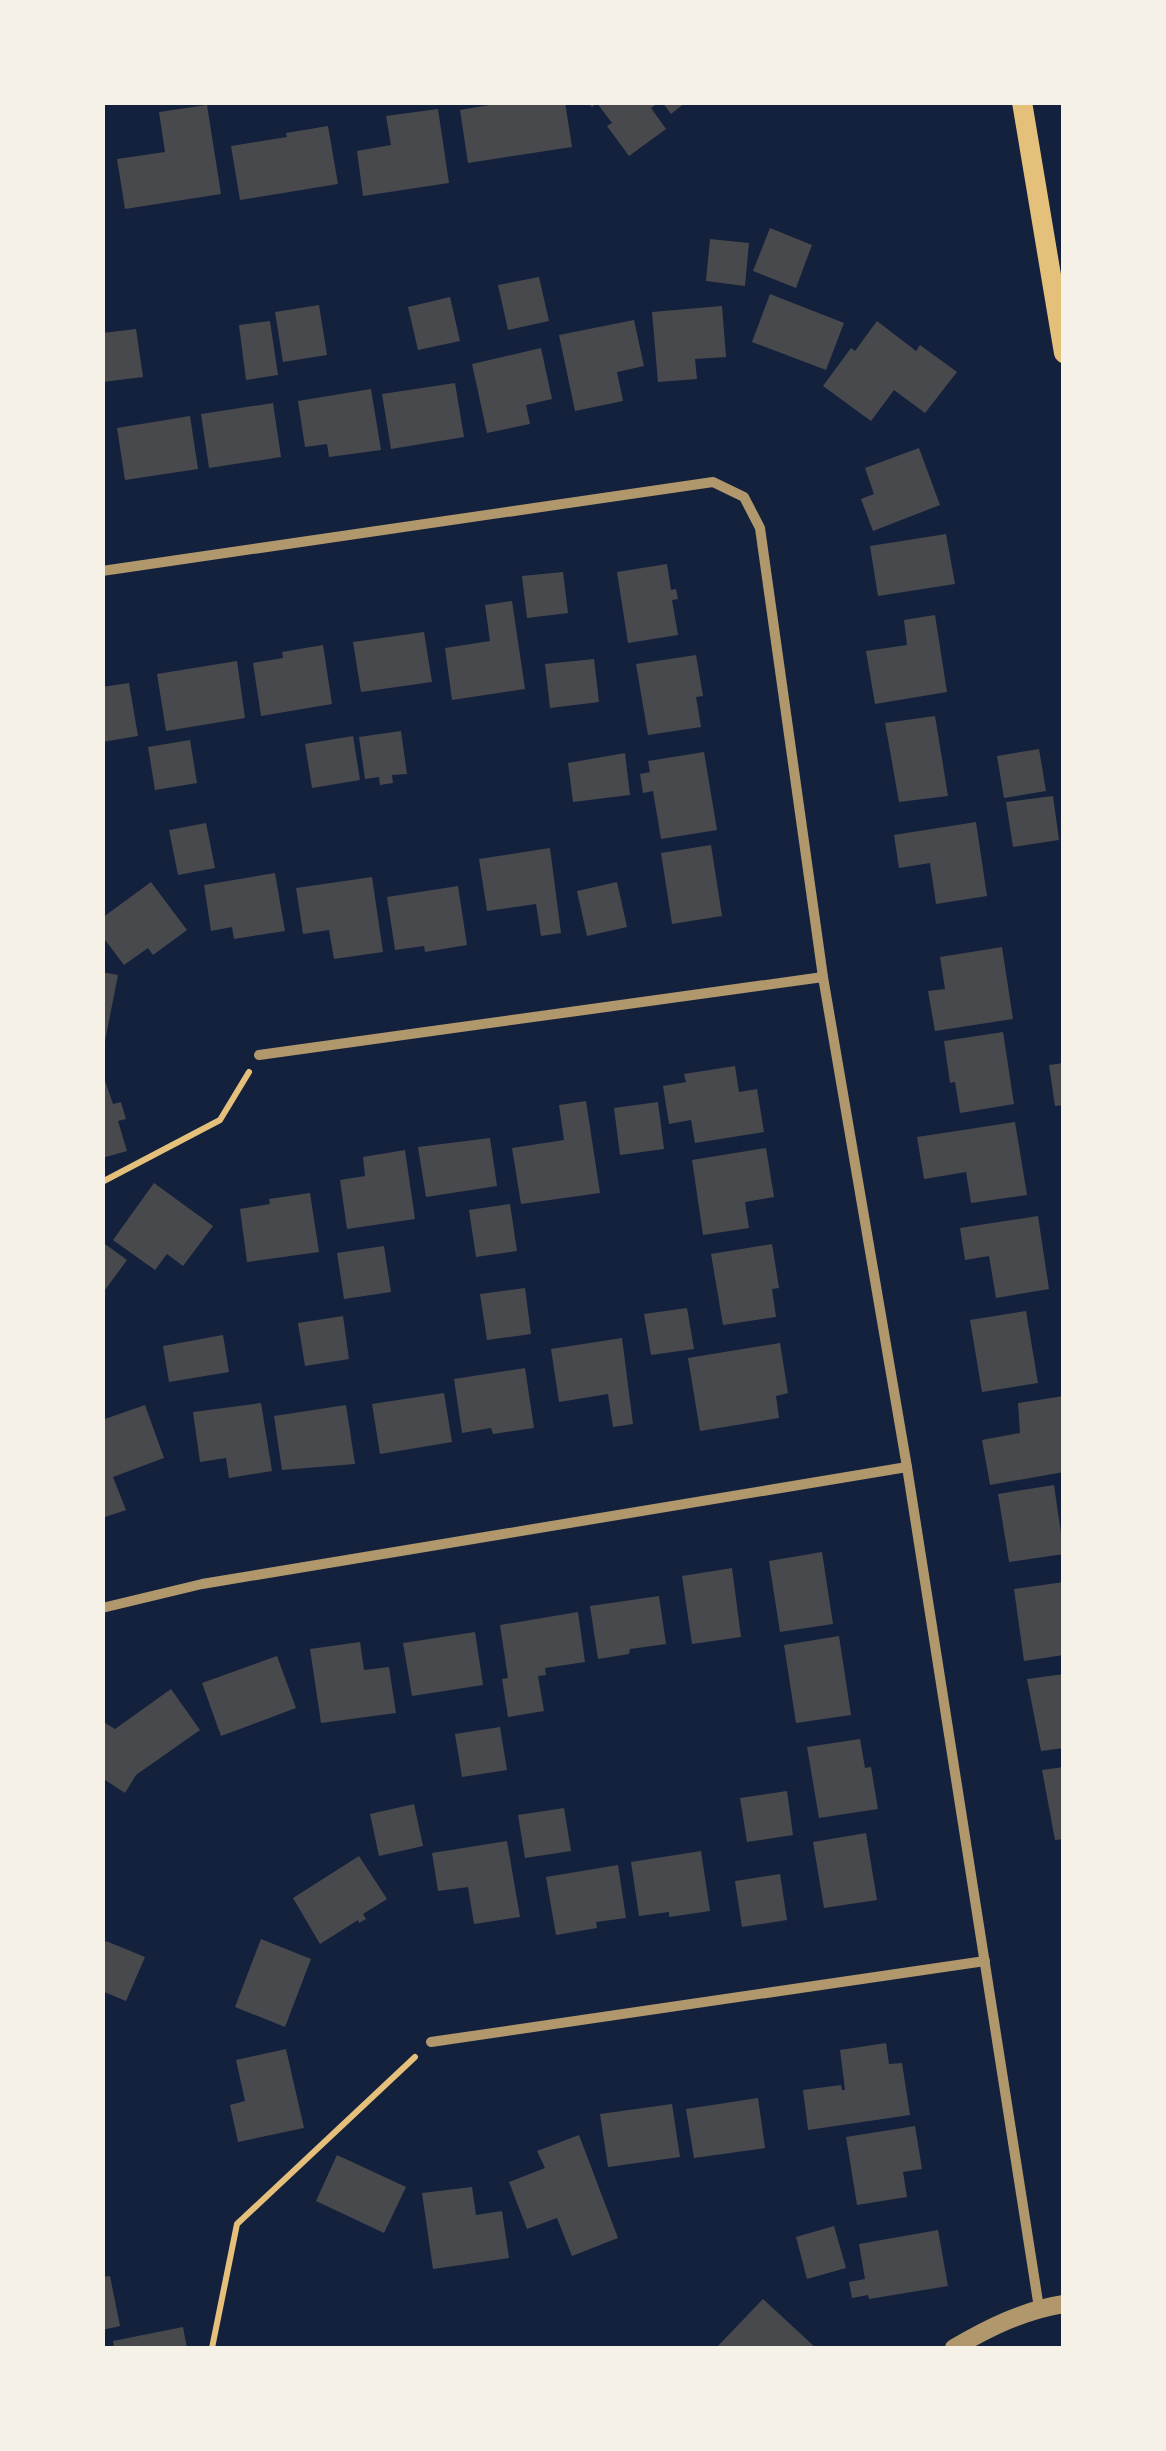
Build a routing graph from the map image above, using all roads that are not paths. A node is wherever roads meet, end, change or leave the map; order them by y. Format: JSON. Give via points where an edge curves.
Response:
{"nodes":[{"id":1,"x":1022,"y":102,"type":"edge"},
{"id":2,"x":1064,"y":354,"type":"edge"},
{"id":3,"x":102,"y":571,"type":"edge"},
{"id":4,"x":823,"y":978,"type":"junction"},
{"id":5,"x":259,"y":1055,"type":"road end"},
{"id":6,"x":907,"y":1467,"type":"junction"},
{"id":7,"x":102,"y":1608,"type":"edge"},
{"id":8,"x":985,"y":1960,"type":"junction"},
{"id":9,"x":431,"y":2042,"type":"road end"},
{"id":10,"x":1064,"y":2304,"type":"edge"},
{"id":11,"x":1039,"y":2308,"type":"junction"},
{"id":12,"x":954,"y":2348,"type":"edge"}],
"edges":[{"from":1,"to":2,"type":"main road"},
{"from":3,"to":4,"type":"street","via":[[712,482],[744,497],[760,528]]},
{"from":4,"to":5,"type":"street"},
{"from":4,"to":6,"type":"street"},
{"from":6,"to":7,"type":"street","via":[[202,1584]]},
{"from":6,"to":8,"type":"street"},
{"from":8,"to":9,"type":"street"},
{"from":8,"to":11,"type":"street"},
{"from":10,"to":11,"type":"street"},
{"from":11,"to":12,"type":"street"}]}
